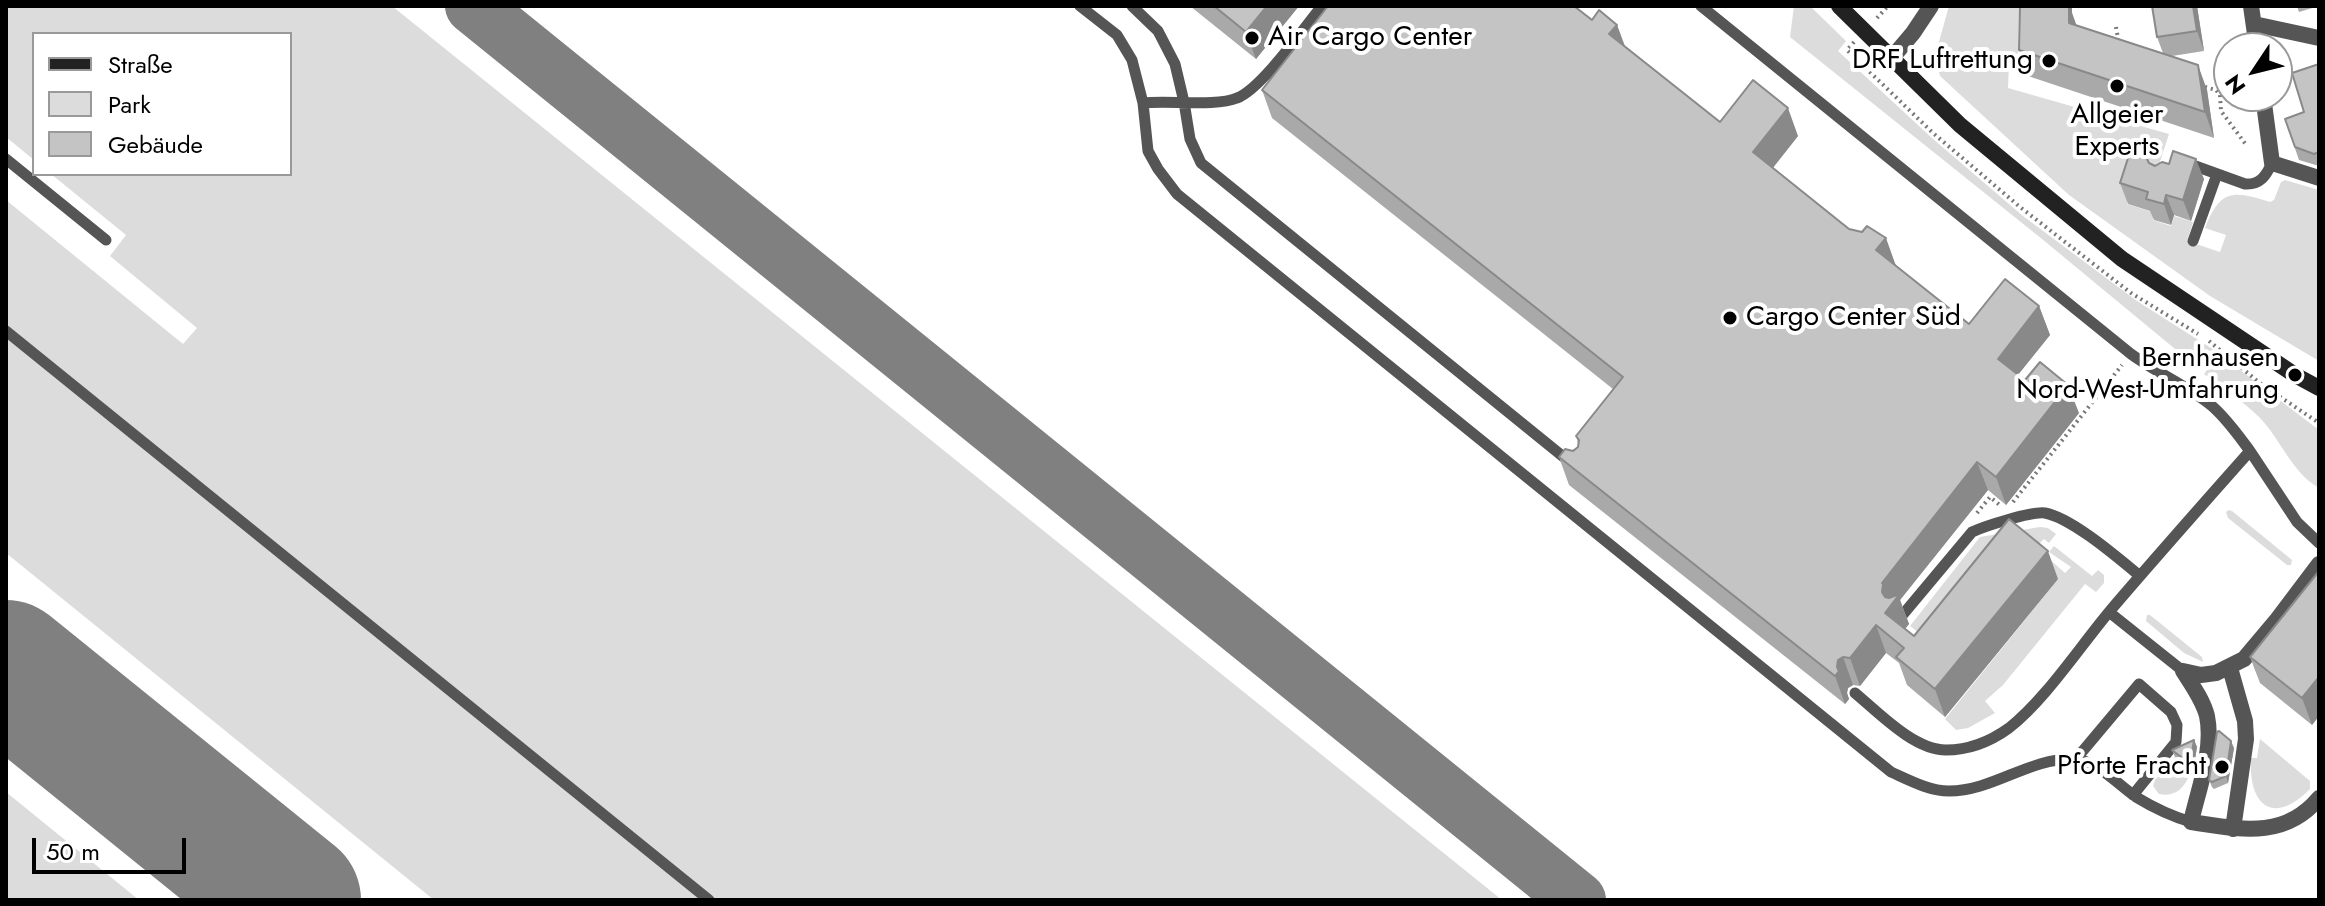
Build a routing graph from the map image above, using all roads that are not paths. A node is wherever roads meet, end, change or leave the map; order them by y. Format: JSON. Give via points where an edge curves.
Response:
{"nodes":[{"id":1,"x":1080,"y":6,"type":"edge"},
{"id":2,"x":1132,"y":6,"type":"edge"},
{"id":3,"x":1322,"y":6,"type":"edge"},
{"id":4,"x":1701,"y":6,"type":"edge"},
{"id":5,"x":1839,"y":6,"type":"edge"},
{"id":6,"x":1931,"y":6,"type":"edge"},
{"id":7,"x":2251,"y":6,"type":"edge"},
{"id":8,"x":2254,"y":24,"type":"junction"},
{"id":9,"x":2255,"y":32,"type":"edge"},
{"id":10,"x":2319,"y":38,"type":"edge"},
{"id":11,"x":1891,"y":59,"type":"junction"},
{"id":12,"x":1184,"y":102,"type":"junction"},
{"id":13,"x":1143,"y":103,"type":"junction"},
{"id":14,"x":2265,"y":112,"type":"edge"},
{"id":15,"x":6,"y":159,"type":"edge"},
{"id":16,"x":2172,"y":162,"type":"edge"},
{"id":17,"x":2272,"y":163,"type":"junction"},
{"id":18,"x":2217,"y":174,"type":"junction"},
{"id":19,"x":2319,"y":178,"type":"edge"},
{"id":20,"x":106,"y":240,"type":"dead end"},
{"id":21,"x":2193,"y":241,"type":"dead end"},
{"id":22,"x":6,"y":331,"type":"edge"},
{"id":23,"x":2319,"y":388,"type":"edge"},
{"id":24,"x":2250,"y":451,"type":"junction"},
{"id":25,"x":1581,"y":471,"type":"edge"},
{"id":26,"x":2319,"y":543,"type":"edge"},
{"id":27,"x":2319,"y":564,"type":"edge"},
{"id":28,"x":2140,"y":576,"type":"junction"},
{"id":29,"x":2109,"y":612,"type":"junction"},
{"id":30,"x":1900,"y":618,"type":"edge"},
{"id":31,"x":2230,"y":668,"type":"junction"},
{"id":32,"x":2183,"y":671,"type":"junction"},
{"id":33,"x":1855,"y":693,"type":"dead end"},
{"id":34,"x":2076,"y":759,"type":"junction"},
{"id":35,"x":2133,"y":795,"type":"junction"},
{"id":36,"x":2319,"y":798,"type":"edge"},
{"id":37,"x":2191,"y":822,"type":"junction"},
{"id":38,"x":2233,"y":829,"type":"junction"},
{"id":39,"x":709,"y":900,"type":"edge"}],
"edges":[{"from":1,"to":13,"type":"lane","via":[[1117,35],[1132,60]]},
{"from":2,"to":12,"type":"lane","via":[[1158,31],[1175,64]]},
{"from":3,"to":12,"type":"lane","via":[[1255,85],[1237,98]]},
{"from":4,"to":24,"type":"lane","via":[[2131,354],[2198,395]]},
{"from":5,"to":11,"type":"main road"},
{"from":6,"to":11,"type":"street"},
{"from":7,"to":8,"type":"street"},
{"from":8,"to":9,"type":"street"},
{"from":8,"to":10,"type":"street"},
{"from":11,"to":23,"type":"main road","via":[[1960,125],[2122,259]]},
{"from":12,"to":13,"type":"lane"},
{"from":12,"to":25,"type":"lane","via":[[1190,139],[1201,163]]},
{"from":13,"to":34,"type":"lane","via":[[1148,151],[1177,194],[1891,772],[1948,791],[1977,788],[2044,761]]},
{"from":14,"to":17,"type":"street"},
{"from":15,"to":20,"type":"lane"},
{"from":16,"to":18,"type":"lane"},
{"from":17,"to":18,"type":"lane","via":[[2253,184]]},
{"from":17,"to":19,"type":"street"},
{"from":18,"to":21,"type":"lane"},
{"from":22,"to":39,"type":"lane"},
{"from":24,"to":26,"type":"lane","via":[[2297,522]]},
{"from":24,"to":28,"type":"lane"},
{"from":27,"to":31,"type":"street","via":[[2244,659]]},
{"from":28,"to":29,"type":"lane"},
{"from":28,"to":30,"type":"lane","via":[[2062,518],[2042,512],[1972,532]]},
{"from":29,"to":32,"type":"lane"},
{"from":29,"to":33,"type":"lane","via":[[2031,708],[1980,744],[1952,750],[1926,746]]},
{"from":31,"to":32,"type":"street","via":[[2201,675]]},
{"from":31,"to":38,"type":"street","via":[[2246,739]]},
{"from":32,"to":37,"type":"street","via":[[2206,714],[2208,732]]},
{"from":34,"to":35,"type":"lane","via":[[2095,766]]},
{"from":34,"to":35,"type":"lane","via":[[2139,684],[2171,712],[2177,725],[2176,742]]},
{"from":35,"to":37,"type":"lane","via":[[2164,814]]},
{"from":36,"to":38,"type":"street","via":[[2295,820]]},
{"from":37,"to":38,"type":"street"}]}
